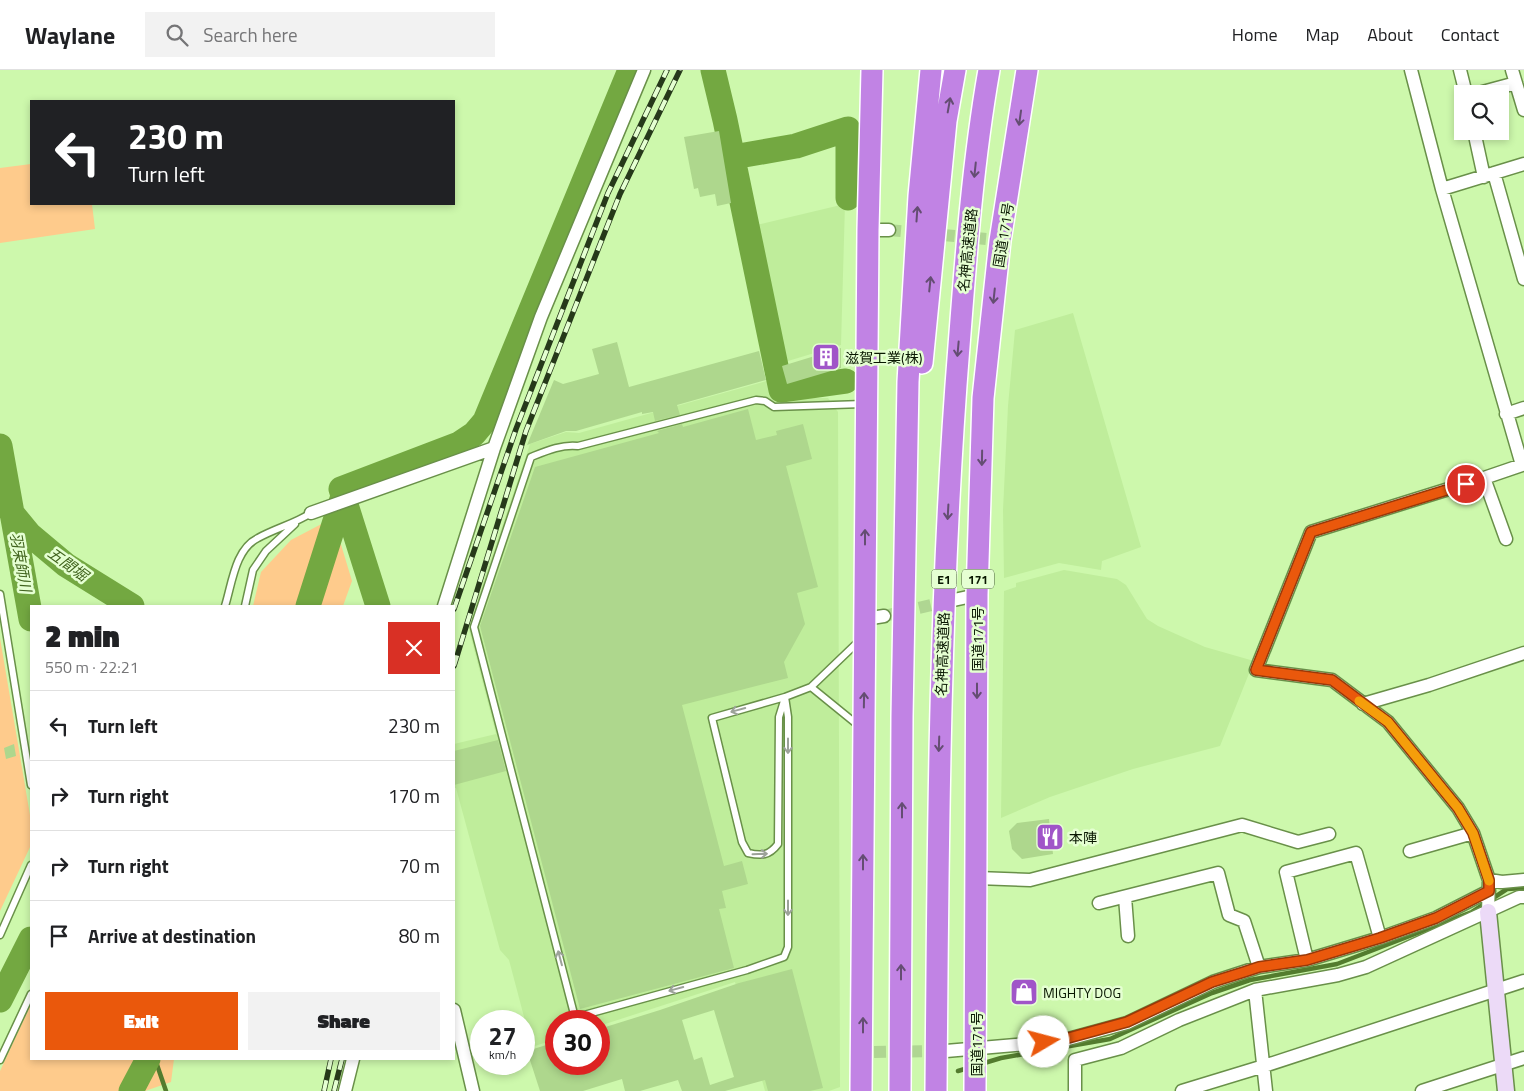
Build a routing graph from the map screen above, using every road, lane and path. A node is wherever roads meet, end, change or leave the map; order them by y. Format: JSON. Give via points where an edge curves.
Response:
{"nodes":[{"id":1,"x":644,"y":70,"type":"edge"},
{"id":2,"x":931,"y":70,"type":"edge"},
{"id":3,"x":955,"y":70,"type":"edge"},
{"id":4,"x":989,"y":70,"type":"edge"},
{"id":5,"x":1027,"y":70,"type":"edge"},
{"id":6,"x":1410,"y":70,"type":"edge"},
{"id":7,"x":1460,"y":70,"type":"edge"},
{"id":8,"x":1512,"y":70,"type":"edge"},
{"id":9,"x":871,"y":72,"type":"edge"},
{"id":10,"x":1516,"y":83,"type":"junction"},
{"id":11,"x":1464,"y":85,"type":"edge"},
{"id":12,"x":1509,"y":85,"type":"edge"},
{"id":13,"x":1524,"y":110,"type":"edge"},
{"id":14,"x":1477,"y":140,"type":"edge"},
{"id":15,"x":1524,"y":164,"type":"edge"},
{"id":16,"x":1489,"y":175,"type":"junction"},
{"id":17,"x":1442,"y":189,"type":"junction"},
{"id":18,"x":1524,"y":279,"type":"edge"},
{"id":19,"x":867,"y":404,"type":"junction"},
{"id":20,"x":1524,"y":408,"type":"edge"},
{"id":21,"x":1506,"y":414,"type":"junction"},
{"id":22,"x":494,"y":448,"type":"junction"},
{"id":23,"x":1523,"y":464,"type":"edge"},
{"id":24,"x":1484,"y":478,"type":"junction"},
{"id":25,"x":307,"y":516,"type":"junction"},
{"id":26,"x":1506,"y":539,"type":"dead end"},
{"id":27,"x":0,"y":594,"type":"edge"},
{"id":28,"x":977,"y":595,"type":"junction"},
{"id":29,"x":949,"y":601,"type":"tunnel mouth"},
{"id":30,"x":226,"y":605,"type":"edge"},
{"id":31,"x":245,"y":605,"type":"edge"},
{"id":32,"x":444,"y":605,"type":"edge"},
{"id":33,"x":871,"y":623,"type":"junction"},
{"id":34,"x":1524,"y":653,"type":"edge"},
{"id":35,"x":811,"y":687,"type":"junction"},
{"id":36,"x":785,"y":697,"type":"junction"},
{"id":37,"x":1363,"y":704,"type":"junction"},
{"id":38,"x":902,"y":717,"type":"junction"},
{"id":39,"x":864,"y":730,"type":"junction"},
{"id":40,"x":30,"y":779,"type":"edge"},
{"id":41,"x":1473,"y":833,"type":"junction"},
{"id":42,"x":1330,"y":834,"type":"dead end"},
{"id":43,"x":1410,"y":851,"type":"dead end"},
{"id":44,"x":30,"y":867,"type":"edge"},
{"id":45,"x":977,"y":878,"type":"junction"},
{"id":46,"x":1524,"y":880,"type":"edge"},
{"id":47,"x":1489,"y":886,"type":"junction"},
{"id":48,"x":1125,"y":897,"type":"junction"},
{"id":49,"x":1524,"y":897,"type":"edge"},
{"id":50,"x":1099,"y":903,"type":"dead end"},
{"id":51,"x":1488,"y":912,"type":"junction"},
{"id":52,"x":0,"y":935,"type":"edge"},
{"id":53,"x":1128,"y":936,"type":"dead end"},
{"id":54,"x":1380,"y":938,"type":"junction"},
{"id":55,"x":1307,"y":960,"type":"junction"},
{"id":56,"x":1259,"y":967,"type":"junction"},
{"id":57,"x":1524,"y":981,"type":"edge"},
{"id":58,"x":1255,"y":990,"type":"junction"},
{"id":59,"x":1496,"y":990,"type":"junction"},
{"id":60,"x":30,"y":996,"type":"edge"},
{"id":61,"x":455,"y":1014,"type":"edge"},
{"id":62,"x":975,"y":1047,"type":"junction"},
{"id":63,"x":946,"y":1051,"type":"tunnel mouth"},
{"id":64,"x":1524,"y":1058,"type":"edge"},
{"id":65,"x":0,"y":1060,"type":"edge"},
{"id":66,"x":353,"y":1060,"type":"edge"},
{"id":67,"x":1503,"y":1064,"type":"junction"},
{"id":68,"x":1264,"y":1066,"type":"junction"},
{"id":69,"x":858,"y":1090,"type":"edge"},
{"id":70,"x":345,"y":1091,"type":"edge"},
{"id":71,"x":473,"y":1091,"type":"edge"},
{"id":72,"x":900,"y":1091,"type":"edge"},
{"id":73,"x":936,"y":1091,"type":"edge"},
{"id":74,"x":975,"y":1091,"type":"edge"},
{"id":75,"x":1075,"y":1091,"type":"edge"},
{"id":76,"x":1182,"y":1091,"type":"edge"},
{"id":77,"x":1266,"y":1091,"type":"edge"},
{"id":78,"x":1422,"y":1091,"type":"edge"},
{"id":79,"x":1506,"y":1091,"type":"edge"}],
"edges":[{"from":1,"to":22,"type":"street","via":[[541,317]]},
{"from":38,"to":2,"type":"highway","one_way":true,"via":[[908,372]]},
{"from":38,"to":3,"type":"highway","one_way":true,"via":[[908,535],[918,400],[946,122]]},
{"from":4,"to":73,"type":"highway","name":"名神高速道路","number":"E1","one_way":true,"via":[[981,114],[965,264],[944,570],[938,776]]},
{"from":5,"to":28,"type":"highway","name":"国道171号","number":"171","one_way":true,"via":[[993,240],[983,398]]},
{"from":6,"to":17,"type":"street"},
{"from":7,"to":11,"type":"street"},
{"from":8,"to":10,"type":"street"},
{"from":9,"to":19,"type":"highway","via":[[879,230]]},
{"from":10,"to":12,"type":"street"},
{"from":10,"to":13,"type":"street"},
{"from":14,"to":16,"type":"street"},
{"from":15,"to":16,"type":"street"},
{"from":16,"to":17,"type":"street"},
{"from":16,"to":18,"type":"street"},
{"from":17,"to":21,"type":"street"},
{"from":33,"to":19,"type":"highway","one_way":true},
{"from":36,"to":19,"type":"lane","one_way":true,"via":[[788,717],[788,948],[784,957],[584,1015],[574,1014],[474,627],[531,457],[756,400],[774,407]]},
{"from":20,"to":21,"type":"street"},
{"from":21,"to":23,"type":"street"},
{"from":22,"to":25,"type":"street"},
{"from":22,"to":32,"type":"street"},
{"from":23,"to":24,"type":"street"},
{"from":24,"to":26,"type":"street"},
{"from":24,"to":37,"type":"street","via":[[1311,532],[1256,670],[1332,680]]},
{"from":25,"to":30,"type":"lane","via":[[257,538],[249,545],[237,564]]},
{"from":25,"to":31,"type":"lane","via":[[262,557],[253,570]]},
{"from":27,"to":40,"type":"lane"},
{"from":28,"to":29,"type":"street"},
{"from":28,"to":45,"type":"highway","name":"国道171号","number":"171","one_way":true},
{"from":33,"to":35,"type":"lane"},
{"from":39,"to":33,"type":"highway","one_way":true},
{"from":34,"to":37,"type":"street"},
{"from":35,"to":36,"type":"lane"},
{"from":35,"to":39,"type":"lane"},
{"from":36,"to":36,"type":"lane","one_way":true,"via":[[712,718],[742,842],[748,853],[760,856],[772,853],[778,844],[779,718]]},
{"from":37,"to":41,"type":"street","via":[[1388,722],[1458,808]]},
{"from":72,"to":38,"type":"highway","one_way":true},
{"from":69,"to":39,"type":"highway","one_way":true,"via":[[868,1052]]},
{"from":41,"to":43,"type":"street"},
{"from":41,"to":47,"type":"street"},
{"from":42,"to":45,"type":"street","via":[[1298,842],[1242,825],[1030,880]]},
{"from":44,"to":52,"type":"lane"},
{"from":45,"to":62,"type":"highway","name":"国道171号","number":"171"},
{"from":46,"to":47,"type":"street"},
{"from":47,"to":51,"type":"street"},
{"from":47,"to":54,"type":"street","via":[[1436,918]]},
{"from":48,"to":50,"type":"street"},
{"from":48,"to":53,"type":"street"},
{"from":48,"to":56,"type":"street","via":[[1218,872],[1229,915],[1244,921]]},
{"from":49,"to":51,"type":"street"},
{"from":51,"to":58,"type":"street","via":[[1366,967]]},
{"from":51,"to":59,"type":"street"},
{"from":54,"to":55,"type":"street"},
{"from":54,"to":55,"type":"street","via":[[1356,853],[1286,872]]},
{"from":55,"to":56,"type":"street"},
{"from":56,"to":62,"type":"street","via":[[1212,982],[1127,1022],[1061,1040]]},
{"from":57,"to":59,"type":"street"},
{"from":58,"to":68,"type":"street"},
{"from":58,"to":75,"type":"street","via":[[1179,1020],[1121,1048],[1075,1060]]},
{"from":59,"to":67,"type":"street"},
{"from":59,"to":68,"type":"street"},
{"from":60,"to":65,"type":"lane"},
{"from":61,"to":71,"type":"street"},
{"from":62,"to":63,"type":"street"},
{"from":62,"to":74,"type":"highway","name":"国道171号","number":"171"},
{"from":64,"to":67,"type":"street"},
{"from":66,"to":70,"type":"street"},
{"from":67,"to":78,"type":"street"},
{"from":67,"to":79,"type":"street"},
{"from":68,"to":76,"type":"street"},
{"from":68,"to":77,"type":"street"}]}
